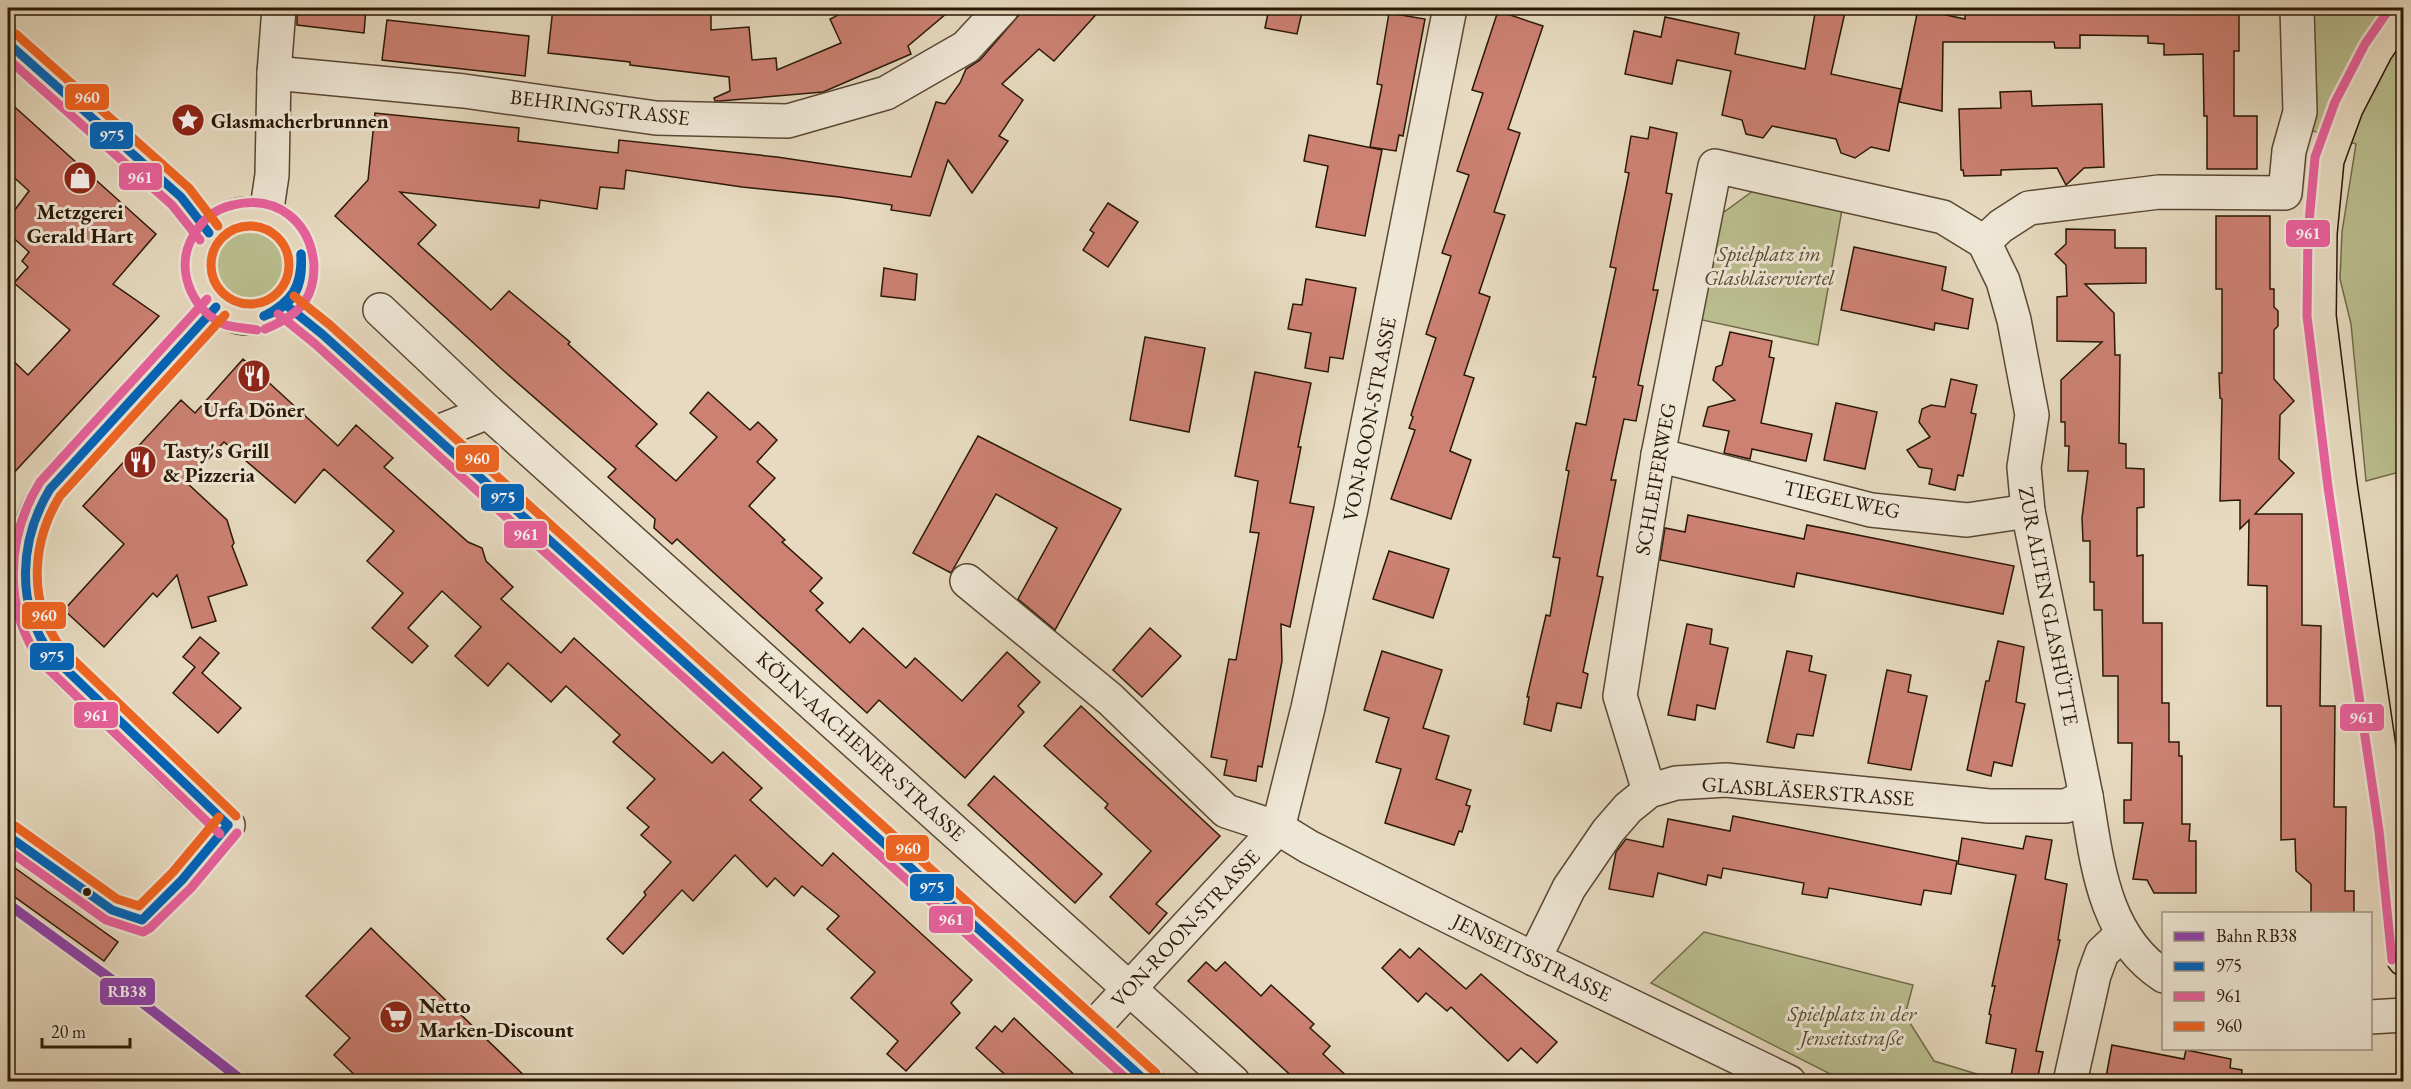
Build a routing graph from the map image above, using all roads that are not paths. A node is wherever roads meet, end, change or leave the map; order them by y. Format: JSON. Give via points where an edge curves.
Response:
{"nodes":[{"id":1,"x":279,"y":8,"type":"edge"},
{"id":2,"x":1002,"y":8,"type":"edge"},
{"id":3,"x":1450,"y":8,"type":"edge"},
{"id":4,"x":2297,"y":8,"type":"edge"},
{"id":5,"x":2403,"y":8,"type":"edge"},
{"id":6,"x":8,"y":43,"type":"edge"},
{"id":7,"x":274,"y":73,"type":"junction"},
{"id":8,"x":266,"y":215,"type":"junction"},
{"id":9,"x":209,"y":232,"type":"junction"},
{"id":10,"x":1984,"y":242,"type":"junction"},
{"id":11,"x":286,"y":304,"type":"junction"},
{"id":12,"x":216,"y":307,"type":"junction"},
{"id":13,"x":380,"y":310,"type":"dead end"},
{"id":14,"x":488,"y":412,"type":"junction"},
{"id":15,"x":433,"y":435,"type":"junction"},
{"id":16,"x":1658,"y":455,"type":"junction"},
{"id":17,"x":2028,"y":512,"type":"junction"},
{"id":18,"x":20,"y":520,"type":"edge"},
{"id":19,"x":967,"y":581,"type":"dead end"},
{"id":20,"x":1649,"y":791,"type":"junction"},
{"id":21,"x":2076,"y":801,"type":"junction"},
{"id":22,"x":228,"y":825,"type":"dead end"},
{"id":23,"x":1278,"y":828,"type":"junction"},
{"id":24,"x":2122,"y":934,"type":"junction"},
{"id":25,"x":1534,"y":959,"type":"junction"},
{"id":26,"x":2403,"y":959,"type":"edge"},
{"id":27,"x":2162,"y":975,"type":"edge"},
{"id":28,"x":1130,"y":987,"type":"junction"},
{"id":29,"x":2403,"y":1015,"type":"edge"},
{"id":30,"x":2372,"y":1017,"type":"edge"},
{"id":31,"x":1092,"y":1029,"type":"junction"},
{"id":32,"x":1148,"y":1082,"type":"edge"},
{"id":33,"x":1233,"y":1082,"type":"edge"},
{"id":34,"x":1789,"y":1082,"type":"edge"},
{"id":35,"x":2070,"y":1082,"type":"edge"}],
"edges":[{"from":1,"to":7,"type":"street"},
{"from":2,"to":7,"type":"street","name":"BEHRINGSTRASSE","via":[[966,47],[886,93],[788,121],[656,118],[464,91]]},
{"from":3,"to":23,"type":"street","name":"VON-ROON-STRASSE","via":[[1351,509]]},
{"from":4,"to":10,"type":"street","via":[[2300,112],[2289,151],[2285,193],[2159,192],[2029,208]]},
{"from":5,"to":26,"type":"main road","via":[[2346,108],[2327,160],[2320,233],[2319,316],[2391,830]]},
{"from":6,"to":9,"type":"main road","via":[[181,197]]},
{"from":7,"to":8,"type":"street","via":[[272,175]]},
{"from":8,"to":9,"type":"main road","via":[[234,216]]},
{"from":8,"to":11,"type":"main road","via":[[290,232],[303,261],[302,277]]},
{"from":9,"to":12,"type":"main road","via":[[197,263],[205,294]]},
{"from":10,"to":16,"type":"street","name":"SCHLEIFERWEG","via":[[1943,218],[1714,166]]},
{"from":10,"to":17,"type":"street","name":"ZUR ALTEN GLASHÜTTE","via":[[2003,281],[2014,320],[2032,415],[2024,467]]},
{"from":11,"to":12,"type":"main road","via":[[274,313],[252,318],[229,315]]},
{"from":11,"to":15,"type":"main road"},
{"from":12,"to":18,"type":"street","via":[[38,505]]},
{"from":13,"to":14,"type":"street","name":"KÖLN-AACHENER-STRASSE"},
{"from":14,"to":15,"type":"street"},
{"from":14,"to":28,"type":"street","name":"KÖLN-AACHENER-STRASSE"},
{"from":15,"to":31,"type":"main road"},
{"from":16,"to":17,"type":"street","name":"TIEGELWEG","via":[[1871,510],[1967,520]]},
{"from":16,"to":20,"type":"street","name":"SCHLEIFERWEG","via":[[1620,696]]},
{"from":17,"to":21,"type":"street","name":"ZUR ALTEN GLASHÜTTE"},
{"from":18,"to":22,"type":"street","via":[[27,552],[27,600],[33,624],[47,650]]},
{"from":19,"to":23,"type":"street","name":"VON-ROON-STRASSE","via":[[1110,699],[1226,811]]},
{"from":20,"to":21,"type":"street","name":"GLASBLÄSERSTRASSE","via":[[1676,783],[1726,780],[1989,806]]},
{"from":20,"to":25,"type":"street","name":"GLASBLÄSERSTRASSE","via":[[1608,831],[1569,888]]},
{"from":21,"to":24,"type":"street","name":"ZUR ALTEN GLASHÜTTE","via":[[2102,887]]},
{"from":23,"to":25,"type":"street","name":"JENSEITSSTRASSE"},
{"from":23,"to":28,"type":"street","name":"VON-ROON-STRASSE"},
{"from":24,"to":27,"type":"street","name":"ZUR ALTEN GLASHÜTTE","via":[[2147,965]]},
{"from":24,"to":35,"type":"street","via":[[2102,953],[2094,975]]},
{"from":25,"to":34,"type":"street","name":"JENSEITSSTRASSE"},
{"from":28,"to":31,"type":"street","name":"VON-ROON-STRASSE"},
{"from":28,"to":33,"type":"street","name":"KÖLN-AACHENER-STRASSE"},
{"from":29,"to":30,"type":"street"},
{"from":31,"to":32,"type":"main road"}]}
